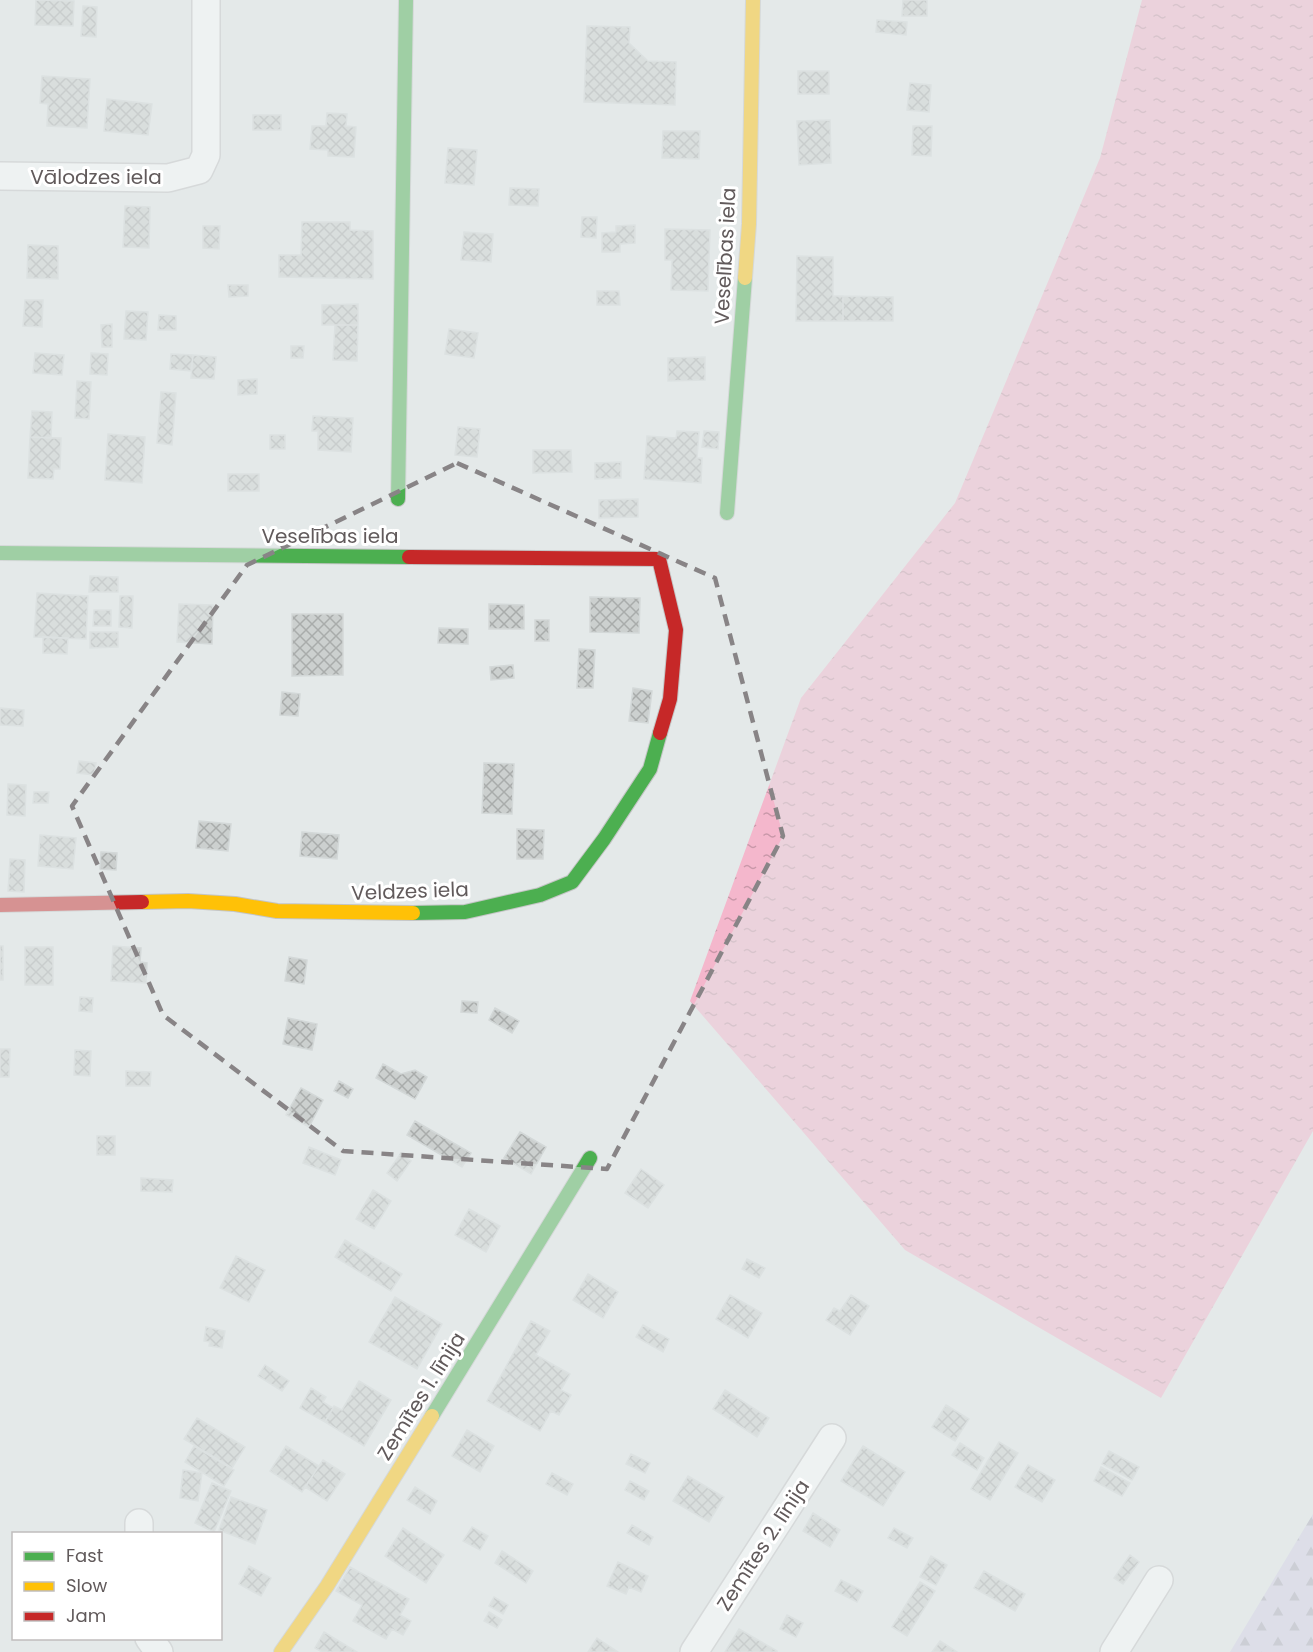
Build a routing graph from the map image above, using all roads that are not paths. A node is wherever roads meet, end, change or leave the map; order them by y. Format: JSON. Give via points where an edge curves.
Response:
{"nodes":[{"id":1,"x":206,"y":0,"type":"edge"},
{"id":2,"x":406,"y":0,"type":"edge"},
{"id":3,"x":753,"y":0,"type":"edge"},
{"id":4,"x":0,"y":176,"type":"edge"},
{"id":5,"x":398,"y":499,"type":"dead end"},
{"id":6,"x":727,"y":513,"type":"dead end"},
{"id":7,"x":0,"y":553,"type":"edge"},
{"id":8,"x":659,"y":559,"type":"joint"},
{"id":9,"x":0,"y":905,"type":"edge"},
{"id":10,"x":590,"y":1158,"type":"dead end"},
{"id":11,"x":832,"y":1438,"type":"dead end"},
{"id":12,"x":1159,"y":1580,"type":"dead end"},
{"id":13,"x":281,"y":1652,"type":"edge"},
{"id":14,"x":694,"y":1652,"type":"edge"},
{"id":15,"x":1114,"y":1652,"type":"edge"}],
"edges":[{"from":1,"to":4,"type":"street","name":"Vālodzes iela","via":[[206,155],[199,170],[168,178]]},
{"from":2,"to":5,"type":"street","name":"Veselības iela"},
{"from":3,"to":6,"type":"street","name":"Veselības iela","via":[[748,224]]},
{"from":7,"to":8,"type":"street","name":"Veselības iela"},
{"from":8,"to":9,"type":"street","name":"Veldzes iela","via":[[676,630],[670,699],[650,769],[572,882],[540,895],[465,912],[277,911],[188,901]]},
{"from":10,"to":13,"type":"street","name":"Zemītes 1. līnija","via":[[327,1586]]},
{"from":11,"to":14,"type":"street","name":"Zemītes 2. līnija"},
{"from":12,"to":15,"type":"street"}]}
